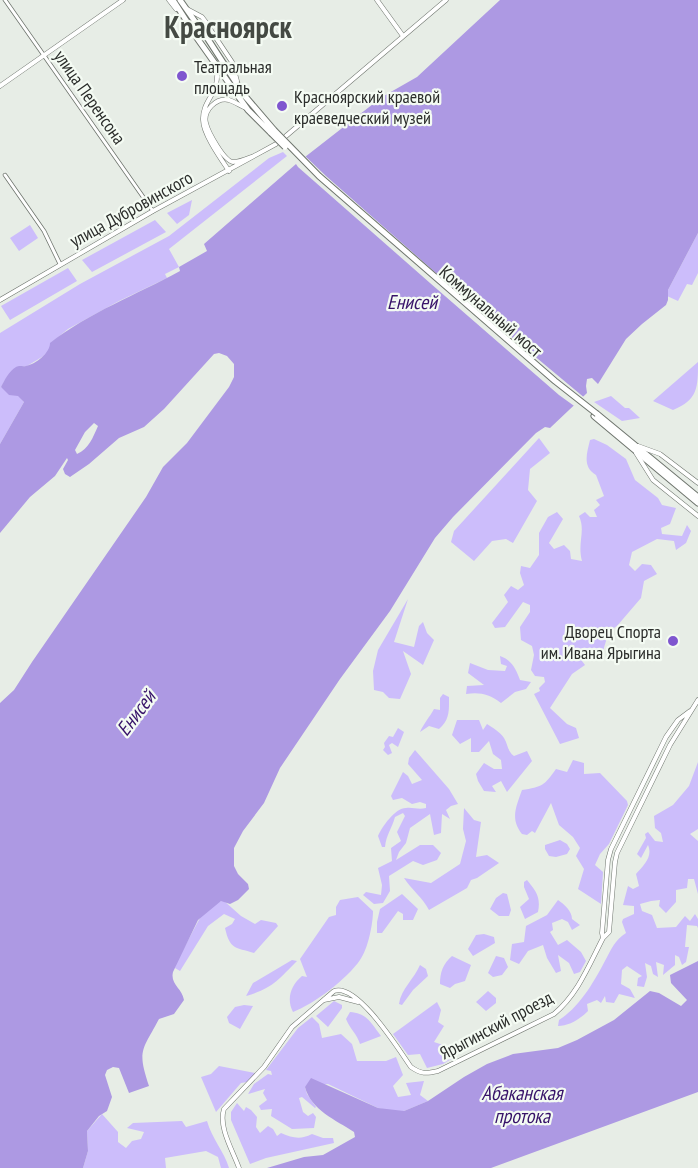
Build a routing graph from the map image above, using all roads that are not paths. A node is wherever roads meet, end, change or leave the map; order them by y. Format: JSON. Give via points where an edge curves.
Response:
{"nodes":[{"id":1,"x":5,"y":0,"type":"edge"},
{"id":2,"x":123,"y":0,"type":"edge"},
{"id":3,"x":171,"y":0,"type":"edge"},
{"id":4,"x":180,"y":0,"type":"edge"},
{"id":5,"x":377,"y":0,"type":"edge"},
{"id":6,"x":446,"y":0,"type":"edge"},
{"id":7,"x":186,"y":9,"type":"junction"},
{"id":8,"x":403,"y":36,"type":"junction"},
{"id":9,"x":44,"y":56,"type":"junction"},
{"id":10,"x":215,"y":65,"type":"junction"},
{"id":11,"x":237,"y":84,"type":"junction"},
{"id":12,"x":0,"y":86,"type":"edge"},
{"id":13,"x":248,"y":110,"type":"junction"},
{"id":14,"x":272,"y":132,"type":"junction"},
{"id":15,"x":286,"y":136,"type":"dead end"},
{"id":16,"x":276,"y":144,"type":"dead end"},
{"id":17,"x":260,"y":154,"type":"junction"},
{"id":18,"x":229,"y":171,"type":"junction"},
{"id":19,"x":5,"y":175,"type":"dead end"},
{"id":20,"x":153,"y":211,"type":"junction"},
{"id":21,"x":60,"y":264,"type":"junction"},
{"id":22,"x":0,"y":300,"type":"edge"},
{"id":23,"x":635,"y":448,"type":"junction"},
{"id":24,"x":698,"y":483,"type":"edge"},
{"id":25,"x":698,"y":497,"type":"edge"},
{"id":26,"x":698,"y":503,"type":"edge"},
{"id":27,"x":698,"y":516,"type":"edge"},
{"id":28,"x":698,"y":700,"type":"edge"},
{"id":29,"x":693,"y":709,"type":"junction"},
{"id":30,"x":666,"y":737,"type":"junction"},
{"id":31,"x":673,"y":740,"type":"junction"},
{"id":32,"x":603,"y":938,"type":"junction"},
{"id":33,"x":321,"y":1001,"type":"junction"},
{"id":34,"x":361,"y":1004,"type":"junction"},
{"id":35,"x":239,"y":1168,"type":"edge"}],
"edges":[{"from":1,"to":9,"type":"street","name":"улица Перенсона"},
{"from":2,"to":9,"type":"main road"},
{"from":3,"to":10,"type":"highway"},
{"from":4,"to":7,"type":"highway"},
{"from":5,"to":8,"type":"main road"},
{"from":6,"to":8,"type":"main road"},
{"from":7,"to":11,"type":"highway"},
{"from":7,"to":11,"type":"main road","via":[[202,17],[209,27],[232,63]]},
{"from":8,"to":15,"type":"main road"},
{"from":9,"to":12,"type":"main road"},
{"from":9,"to":20,"type":"street","name":"улица Перенсона"},
{"from":10,"to":13,"type":"highway"},
{"from":10,"to":18,"type":"main road","via":[[217,86],[203,124]]},
{"from":11,"to":14,"type":"highway"},
{"from":13,"to":14,"type":"highway"},
{"from":13,"to":17,"type":"main road","via":[[229,100],[219,101],[210,107],[206,123],[228,160]]},
{"from":14,"to":23,"type":"highway","name":"Коммунальный мост","bridge":true,"via":[[321,182],[548,380]]},
{"from":16,"to":17,"type":"main road","name":"улица Дубровинского"},
{"from":17,"to":18,"type":"main road","name":"улица Дубровинского"},
{"from":18,"to":20,"type":"main road","name":"улица Дубровинского"},
{"from":19,"to":21,"type":"street","via":[[44,231]]},
{"from":20,"to":21,"type":"main road","name":"улица Дубровинского"},
{"from":21,"to":22,"type":"main road","name":"улица Дубровинского"},
{"from":23,"to":24,"type":"main road","via":[[660,454]]},
{"from":23,"to":25,"type":"highway","name":"Коммунальный мост"},
{"from":23,"to":26,"type":"highway","name":"Коммунальный мост"},
{"from":23,"to":27,"type":"main road","via":[[653,480]]},
{"from":28,"to":29,"type":"main road","name":"Ярыгинский проезд"},
{"from":29,"to":30,"type":"main road","name":"Ярыгинский проезд","via":[[678,720]]},
{"from":29,"to":31,"type":"main road","name":"Ярыгинский проезд"},
{"from":30,"to":31,"type":"main road"},
{"from":30,"to":32,"type":"main road","name":"Ярыгинский проезд","via":[[611,849]]},
{"from":31,"to":32,"type":"main road","name":"Ярыгинский проезд","via":[[617,853],[609,932]]},
{"from":32,"to":34,"type":"main road","name":"Ярыгинский проезд","via":[[573,996],[554,1014],[427,1074],[411,1067],[376,1018]]},
{"from":33,"to":34,"type":"main road","via":[[339,997]]},
{"from":33,"to":34,"type":"main road","name":"Ярыгинский проезд","via":[[340,989]]},
{"from":33,"to":35,"type":"main road","name":"Ярыгинский проезд","via":[[292,1027],[264,1067],[224,1109],[223,1123]]}]}
